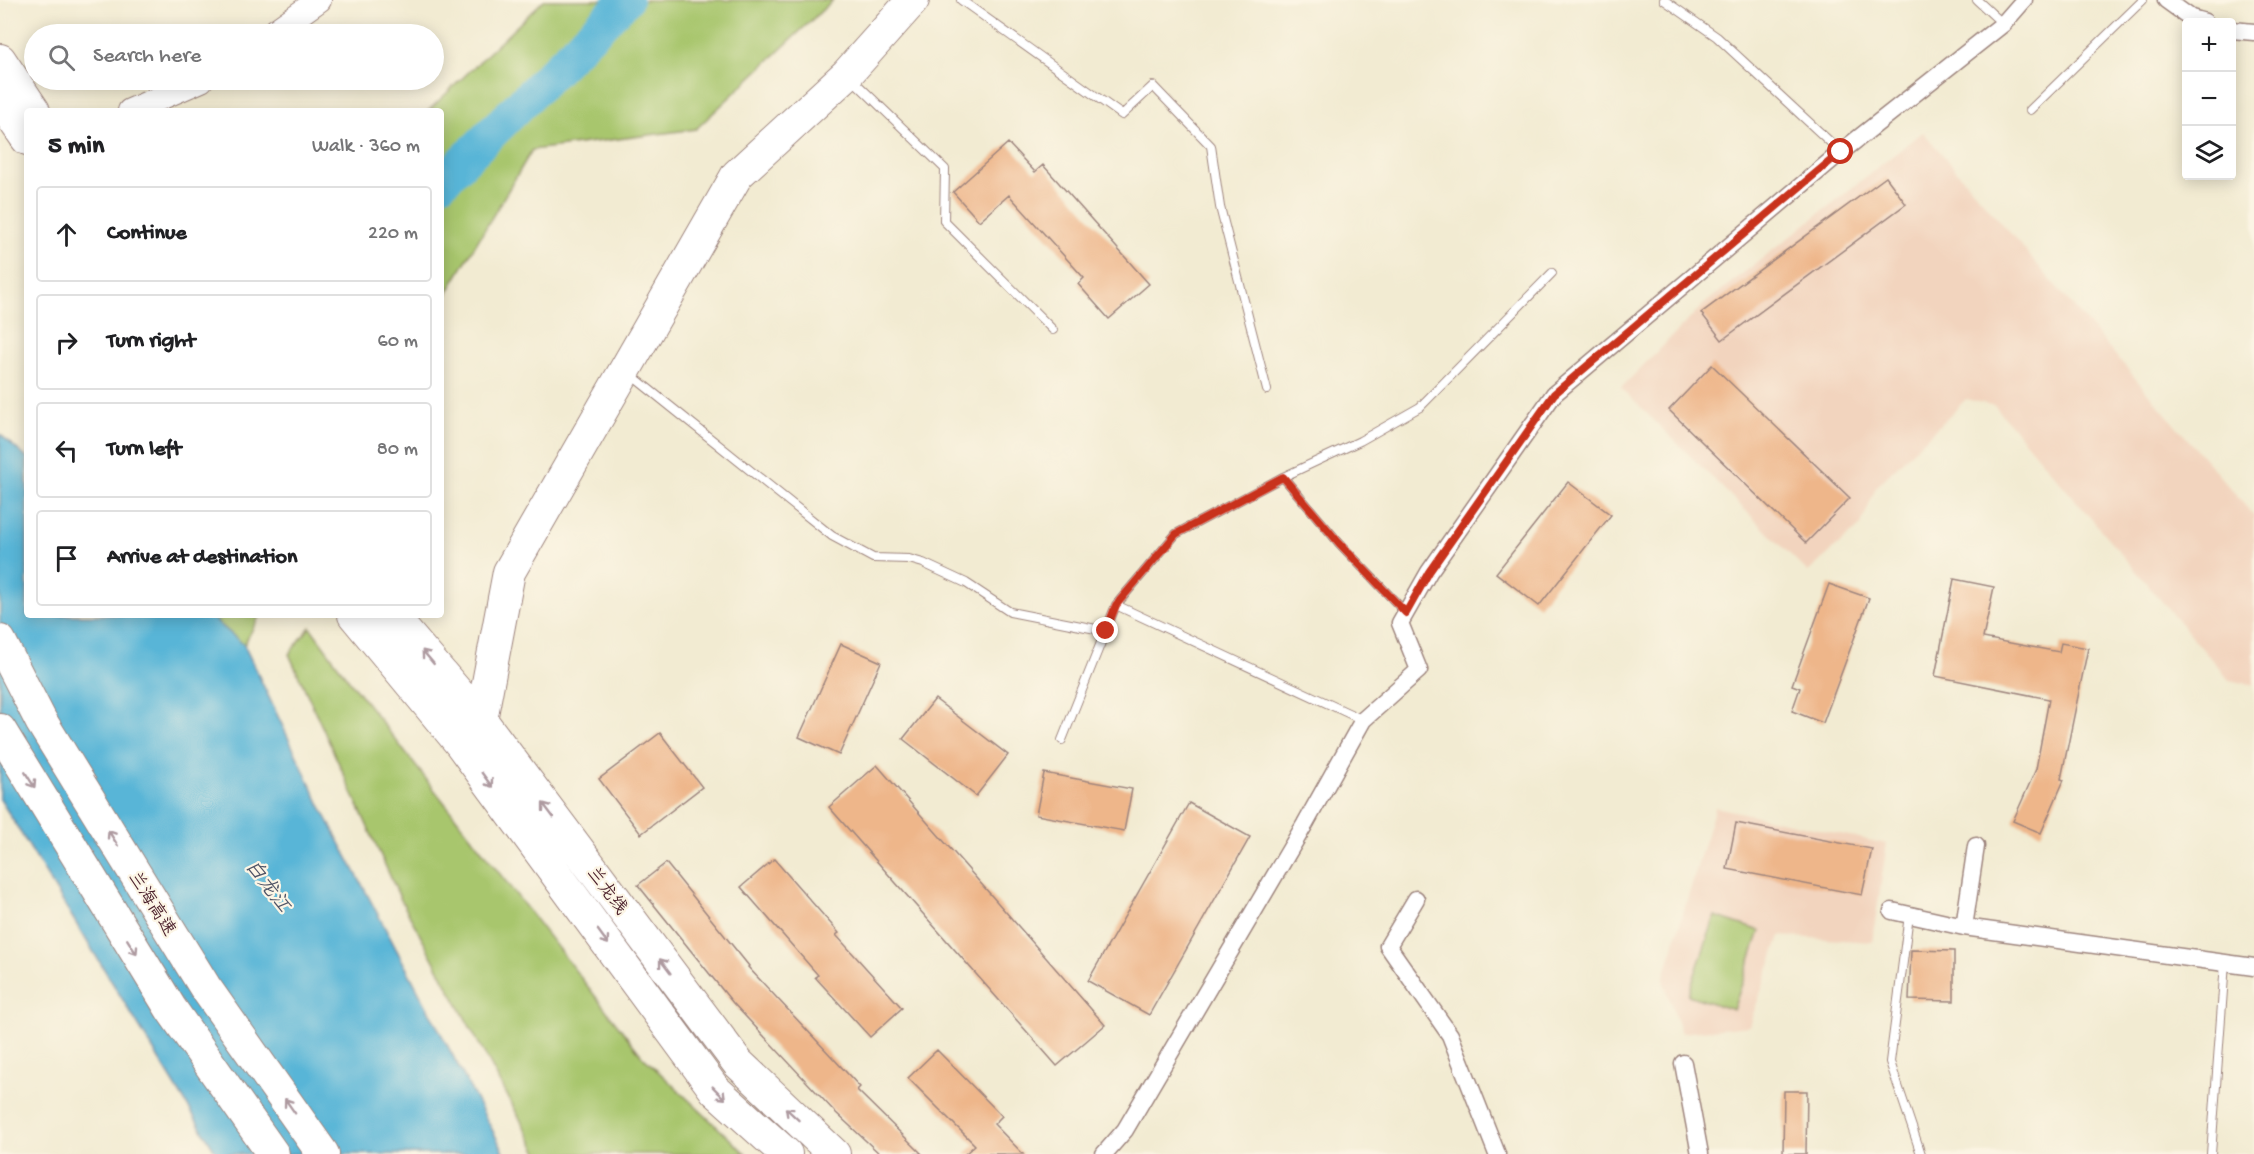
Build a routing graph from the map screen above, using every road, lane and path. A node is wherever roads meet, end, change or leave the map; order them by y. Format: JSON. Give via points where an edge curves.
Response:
{"nodes":[{"id":1,"x":319,"y":0,"type":"edge"},
{"id":2,"x":913,"y":0,"type":"edge"},
{"id":3,"x":961,"y":0,"type":"edge"},
{"id":4,"x":1665,"y":0,"type":"edge"},
{"id":5,"x":1977,"y":0,"type":"edge"},
{"id":6,"x":2024,"y":0,"type":"edge"},
{"id":7,"x":2143,"y":0,"type":"edge"},
{"id":8,"x":2166,"y":0,"type":"edge"},
{"id":9,"x":2191,"y":18,"type":"edge"},
{"id":10,"x":285,"y":24,"type":"edge"},
{"id":11,"x":2003,"y":24,"type":"junction"},
{"id":12,"x":2236,"y":30,"type":"edge"},
{"id":13,"x":2254,"y":32,"type":"edge"},
{"id":14,"x":0,"y":60,"type":"edge"},
{"id":15,"x":847,"y":74,"type":"junction"},
{"id":16,"x":178,"y":90,"type":"edge"},
{"id":17,"x":0,"y":100,"type":"edge"},
{"id":18,"x":32,"y":108,"type":"edge"},
{"id":19,"x":137,"y":108,"type":"edge"},
{"id":20,"x":2030,"y":110,"type":"dead end"},
{"id":21,"x":24,"y":135,"type":"edge"},
{"id":22,"x":1841,"y":152,"type":"junction"},
{"id":23,"x":1552,"y":273,"type":"dead end"},
{"id":24,"x":1053,"y":330,"type":"dead end"},
{"id":25,"x":625,"y":370,"type":"junction"},
{"id":26,"x":1267,"y":390,"type":"dead end"},
{"id":27,"x":1283,"y":477,"type":"junction"},
{"id":28,"x":1116,"y":605,"type":"junction"},
{"id":29,"x":1406,"y":613,"type":"junction"},
{"id":30,"x":357,"y":618,"type":"edge"},
{"id":31,"x":394,"y":618,"type":"edge"},
{"id":32,"x":1106,"y":631,"type":"junction"},
{"id":33,"x":0,"y":641,"type":"edge"},
{"id":34,"x":481,"y":720,"type":"junction"},
{"id":35,"x":1363,"y":720,"type":"junction"},
{"id":36,"x":0,"y":730,"type":"edge"},
{"id":37,"x":1062,"y":740,"type":"dead end"},
{"id":38,"x":460,"y":743,"type":"junction"},
{"id":39,"x":1976,"y":846,"type":"dead end"},
{"id":40,"x":1416,"y":899,"type":"dead end"},
{"id":41,"x":1892,"y":911,"type":"dead end"},
{"id":42,"x":1909,"y":915,"type":"junction"},
{"id":43,"x":1964,"y":927,"type":"junction"},
{"id":44,"x":2225,"y":963,"type":"junction"},
{"id":45,"x":2254,"y":967,"type":"edge"},
{"id":46,"x":1683,"y":1063,"type":"dead end"},
{"id":47,"x":273,"y":1154,"type":"edge"},
{"id":48,"x":323,"y":1154,"type":"edge"},
{"id":49,"x":786,"y":1154,"type":"edge"},
{"id":50,"x":834,"y":1154,"type":"edge"},
{"id":51,"x":1104,"y":1154,"type":"edge"},
{"id":52,"x":1497,"y":1154,"type":"edge"},
{"id":53,"x":1701,"y":1154,"type":"edge"},
{"id":54,"x":1921,"y":1154,"type":"edge"},
{"id":55,"x":2211,"y":1154,"type":"edge"}],
"edges":[{"from":1,"to":10,"type":"street"},
{"from":2,"to":15,"type":"highway"},
{"from":3,"to":26,"type":"lane","via":[[1122,114],[1154,86],[1211,146],[1220,207]]},
{"from":4,"to":22,"type":"lane","via":[[1717,37]]},
{"from":5,"to":11,"type":"lane"},
{"from":6,"to":11,"type":"street"},
{"from":7,"to":20,"type":"lane"},
{"from":8,"to":9,"type":"street"},
{"from":11,"to":22,"type":"street"},
{"from":12,"to":13,"type":"street"},
{"from":14,"to":18,"type":"highway"},
{"from":15,"to":24,"type":"lane","via":[[945,169],[944,220]]},
{"from":15,"to":25,"type":"highway","via":[[736,175]]},
{"from":16,"to":19,"type":"street"},
{"from":17,"to":21,"type":"highway"},
{"from":22,"to":29,"type":"street","via":[[1554,394],[1429,572]]},
{"from":23,"to":27,"type":"lane","via":[[1420,407]]},
{"from":25,"to":32,"type":"lane","via":[[843,542],[873,558],[923,563],[966,583],[1010,612]]},
{"from":25,"to":34,"type":"highway","via":[[509,572]]},
{"from":27,"to":28,"type":"lane","via":[[1176,534]]},
{"from":27,"to":29,"type":"lane"},
{"from":28,"to":32,"type":"lane"},
{"from":28,"to":35,"type":"lane"},
{"from":29,"to":35,"type":"street","via":[[1400,623],[1419,670]]},
{"from":30,"to":38,"type":"highway","name":"兰龙线"},
{"from":34,"to":31,"type":"highway","name":"兰龙线","one_way":true},
{"from":32,"to":37,"type":"lane"},
{"from":48,"to":33,"type":"highway","name":"兰海高速","one_way":true,"via":[[205,987],[41,720]]},
{"from":34,"to":38,"type":"highway"},
{"from":50,"to":34,"type":"highway","name":"兰龙线","one_way":true,"via":[[738,1064]]},
{"from":35,"to":51,"type":"street","via":[[1125,1130]]},
{"from":36,"to":47,"type":"highway","one_way":true,"via":[[171,1010]]},
{"from":38,"to":49,"type":"highway","name":"兰龙线","one_way":true,"via":[[715,1090]]},
{"from":39,"to":43,"type":"street"},
{"from":40,"to":52,"type":"street","via":[[1388,946],[1450,1035]]},
{"from":41,"to":42,"type":"street"},
{"from":42,"to":43,"type":"street"},
{"from":42,"to":54,"type":"lane","via":[[1890,1062]]},
{"from":43,"to":44,"type":"street"},
{"from":44,"to":45,"type":"street"},
{"from":44,"to":55,"type":"lane"},
{"from":46,"to":53,"type":"street"}]}
